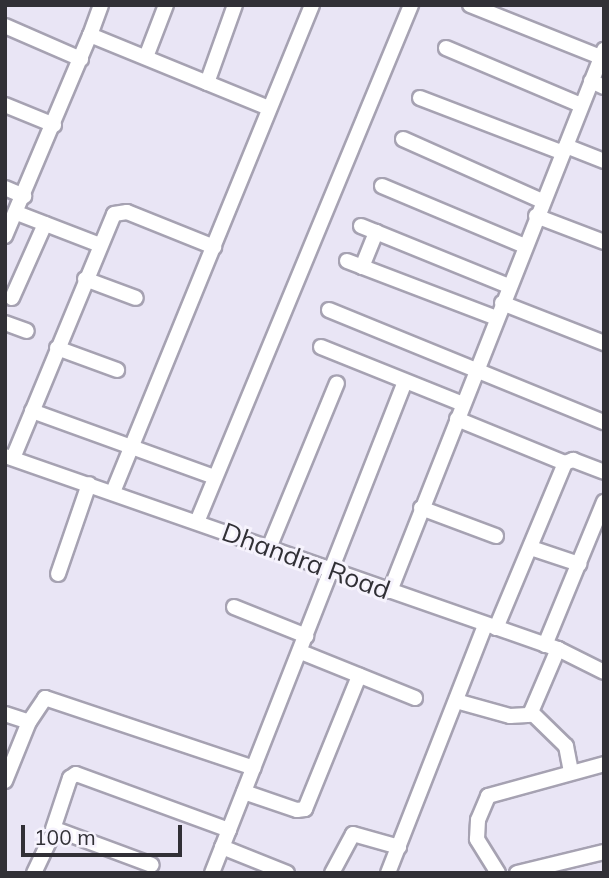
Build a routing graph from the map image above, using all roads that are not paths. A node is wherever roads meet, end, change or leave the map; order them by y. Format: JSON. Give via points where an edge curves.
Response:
{"nodes":[{"id":1,"x":101,"y":5,"type":"edge"},
{"id":2,"x":166,"y":5,"type":"edge"},
{"id":3,"x":235,"y":5,"type":"edge"},
{"id":4,"x":312,"y":5,"type":"edge"},
{"id":5,"x":411,"y":5,"type":"edge"},
{"id":6,"x":470,"y":5,"type":"edge"},
{"id":7,"x":5,"y":26,"type":"edge"},
{"id":8,"x":90,"y":35,"type":"junction"},
{"id":9,"x":446,"y":48,"type":"dead end"},
{"id":10,"x":602,"y":54,"type":"edge"},
{"id":11,"x":146,"y":57,"type":"junction"},
{"id":12,"x":81,"y":59,"type":"junction"},
{"id":13,"x":207,"y":83,"type":"junction"},
{"id":14,"x":597,"y":84,"type":"edge"},
{"id":15,"x":419,"y":98,"type":"dead end"},
{"id":16,"x":5,"y":105,"type":"edge"},
{"id":17,"x":581,"y":105,"type":"junction"},
{"id":18,"x":269,"y":108,"type":"junction"},
{"id":19,"x":54,"y":125,"type":"junction"},
{"id":20,"x":403,"y":139,"type":"dead end"},
{"id":21,"x":564,"y":149,"type":"junction"},
{"id":22,"x":604,"y":161,"type":"edge"},
{"id":23,"x":382,"y":186,"type":"dead end"},
{"id":24,"x":5,"y":188,"type":"edge"},
{"id":25,"x":24,"y":196,"type":"junction"},
{"id":26,"x":542,"y":201,"type":"junction"},
{"id":27,"x":17,"y":213,"type":"junction"},
{"id":28,"x":536,"y":216,"type":"junction"},
{"id":29,"x":45,"y":224,"type":"junction"},
{"id":30,"x":361,"y":226,"type":"dead end"},
{"id":31,"x":376,"y":232,"type":"junction"},
{"id":32,"x":5,"y":236,"type":"edge"},
{"id":33,"x":604,"y":242,"type":"edge"},
{"id":34,"x":100,"y":244,"type":"junction"},
{"id":35,"x":524,"y":246,"type":"junction"},
{"id":36,"x":214,"y":247,"type":"junction"},
{"id":37,"x":347,"y":261,"type":"dead end"},
{"id":38,"x":362,"y":267,"type":"junction"},
{"id":39,"x":85,"y":279,"type":"junction"},
{"id":40,"x":509,"y":286,"type":"junction"},
{"id":41,"x":12,"y":298,"type":"dead end"},
{"id":42,"x":136,"y":298,"type":"dead end"},
{"id":43,"x":502,"y":303,"type":"junction"},
{"id":44,"x":329,"y":310,"type":"dead end"},
{"id":45,"x":496,"y":318,"type":"junction"},
{"id":46,"x":5,"y":323,"type":"edge"},
{"id":47,"x":27,"y":331,"type":"dead end"},
{"id":48,"x":604,"y":343,"type":"edge"},
{"id":49,"x":321,"y":347,"type":"dead end"},
{"id":50,"x":57,"y":348,"type":"junction"},
{"id":51,"x":476,"y":368,"type":"junction"},
{"id":52,"x":117,"y":370,"type":"dead end"},
{"id":53,"x":337,"y":383,"type":"dead end"},
{"id":54,"x":404,"y":384,"type":"junction"},
{"id":55,"x":463,"y":404,"type":"junction"},
{"id":56,"x":32,"y":411,"type":"junction"},
{"id":57,"x":457,"y":419,"type":"junction"},
{"id":58,"x":604,"y":422,"type":"edge"},
{"id":59,"x":131,"y":446,"type":"junction"},
{"id":60,"x":9,"y":457,"type":"edge"},
{"id":61,"x":565,"y":463,"type":"junction"},
{"id":62,"x":604,"y":472,"type":"edge"},
{"id":63,"x":214,"y":477,"type":"junction"},
{"id":64,"x":89,"y":484,"type":"junction"},
{"id":65,"x":113,"y":492,"type":"junction"},
{"id":66,"x":604,"y":502,"type":"edge"},
{"id":67,"x":421,"y":508,"type":"junction"},
{"id":68,"x":197,"y":522,"type":"junction"},
{"id":69,"x":496,"y":536,"type":"dead end"},
{"id":70,"x":269,"y":548,"type":"junction"},
{"id":71,"x":531,"y":548,"type":"junction"},
{"id":72,"x":579,"y":564,"type":"junction"},
{"id":73,"x":330,"y":570,"type":"junction"},
{"id":74,"x":58,"y":574,"type":"dead end"},
{"id":75,"x":390,"y":591,"type":"junction"},
{"id":76,"x":233,"y":607,"type":"dead end"},
{"id":77,"x":491,"y":626,"type":"junction"},
{"id":78,"x":306,"y":636,"type":"junction"},
{"id":79,"x":552,"y":647,"type":"junction"},
{"id":80,"x":301,"y":652,"type":"junction"},
{"id":81,"x":604,"y":673,"type":"edge"},
{"id":82,"x":359,"y":676,"type":"junction"},
{"id":83,"x":415,"y":698,"type":"dead end"},
{"id":84,"x":456,"y":701,"type":"junction"},
{"id":85,"x":5,"y":714,"type":"edge"},
{"id":86,"x":532,"y":715,"type":"junction"},
{"id":87,"x":29,"y":722,"type":"junction"},
{"id":88,"x":604,"y":764,"type":"edge"},
{"id":89,"x":254,"y":768,"type":"junction"},
{"id":90,"x":571,"y":771,"type":"junction"},
{"id":91,"x":5,"y":781,"type":"edge"},
{"id":92,"x":244,"y":792,"type":"junction"},
{"id":93,"x":53,"y":829,"type":"junction"},
{"id":94,"x":229,"y":830,"type":"junction"},
{"id":95,"x":222,"y":847,"type":"junction"},
{"id":96,"x":399,"y":847,"type":"junction"},
{"id":97,"x":604,"y":852,"type":"edge"},
{"id":98,"x":152,"y":865,"type":"dead end"},
{"id":99,"x":561,"y":868,"type":"edge"},
{"id":100,"x":34,"y":873,"type":"edge"},
{"id":101,"x":212,"y":873,"type":"edge"},
{"id":102,"x":287,"y":873,"type":"edge"},
{"id":103,"x":332,"y":873,"type":"edge"},
{"id":104,"x":388,"y":873,"type":"edge"},
{"id":105,"x":498,"y":873,"type":"edge"},
{"id":106,"x":517,"y":873,"type":"edge"}],
"edges":[{"from":1,"to":8,"type":"street"},
{"from":2,"to":11,"type":"street"},
{"from":3,"to":13,"type":"street"},
{"from":4,"to":18,"type":"street"},
{"from":5,"to":63,"type":"street"},
{"from":6,"to":10,"type":"street"},
{"from":7,"to":12,"type":"street"},
{"from":8,"to":11,"type":"street"},
{"from":8,"to":12,"type":"street"},
{"from":9,"to":17,"type":"street"},
{"from":10,"to":14,"type":"street"},
{"from":11,"to":13,"type":"street"},
{"from":12,"to":19,"type":"street"},
{"from":13,"to":18,"type":"street"},
{"from":14,"to":17,"type":"street"},
{"from":15,"to":21,"type":"street"},
{"from":16,"to":19,"type":"street"},
{"from":17,"to":21,"type":"street"},
{"from":18,"to":36,"type":"street"},
{"from":19,"to":25,"type":"street"},
{"from":20,"to":26,"type":"street"},
{"from":21,"to":22,"type":"street"},
{"from":21,"to":26,"type":"street"},
{"from":23,"to":35,"type":"street"},
{"from":24,"to":25,"type":"street"},
{"from":25,"to":27,"type":"street"},
{"from":26,"to":28,"type":"street"},
{"from":27,"to":29,"type":"street"},
{"from":27,"to":32,"type":"street"},
{"from":28,"to":33,"type":"street"},
{"from":28,"to":35,"type":"street"},
{"from":29,"to":34,"type":"street"},
{"from":29,"to":41,"type":"street"},
{"from":30,"to":31,"type":"street"},
{"from":31,"to":38,"type":"street"},
{"from":31,"to":40,"type":"street"},
{"from":34,"to":36,"type":"street","via":[[119,212]]},
{"from":34,"to":39,"type":"street"},
{"from":35,"to":40,"type":"street"},
{"from":36,"to":59,"type":"street"},
{"from":37,"to":38,"type":"street"},
{"from":38,"to":45,"type":"street"},
{"from":39,"to":42,"type":"street"},
{"from":39,"to":50,"type":"street"},
{"from":40,"to":43,"type":"street"},
{"from":43,"to":45,"type":"street"},
{"from":43,"to":48,"type":"street"},
{"from":44,"to":51,"type":"street"},
{"from":45,"to":51,"type":"street"},
{"from":46,"to":47,"type":"street"},
{"from":49,"to":54,"type":"street"},
{"from":50,"to":52,"type":"street"},
{"from":50,"to":56,"type":"street"},
{"from":51,"to":55,"type":"street"},
{"from":51,"to":58,"type":"street"},
{"from":53,"to":70,"type":"street"},
{"from":54,"to":55,"type":"street"},
{"from":54,"to":73,"type":"street"},
{"from":55,"to":57,"type":"street"},
{"from":56,"to":59,"type":"street"},
{"from":56,"to":60,"type":"street"},
{"from":57,"to":61,"type":"street"},
{"from":57,"to":67,"type":"street"},
{"from":59,"to":63,"type":"street"},
{"from":59,"to":65,"type":"street"},
{"from":60,"to":64,"type":"street","name":"Dhandra Road"},
{"from":61,"to":62,"type":"street","via":[[573,460]]},
{"from":61,"to":71,"type":"street"},
{"from":63,"to":68,"type":"street"},
{"from":64,"to":65,"type":"street","name":"Dhandra Road"},
{"from":64,"to":74,"type":"street"},
{"from":65,"to":68,"type":"street","name":"Dhandra Road"},
{"from":66,"to":72,"type":"street"},
{"from":67,"to":69,"type":"street"},
{"from":67,"to":75,"type":"street"},
{"from":68,"to":70,"type":"street","name":"Dhandra Road"},
{"from":70,"to":73,"type":"street","name":"Dhandra Road"},
{"from":71,"to":72,"type":"street"},
{"from":71,"to":77,"type":"street"},
{"from":72,"to":79,"type":"street"},
{"from":73,"to":75,"type":"street","name":"Dhandra Road"},
{"from":73,"to":78,"type":"street"},
{"from":75,"to":77,"type":"street","name":"Dhandra Road"},
{"from":76,"to":78,"type":"street"},
{"from":77,"to":79,"type":"street","name":"Dhandra Road"},
{"from":77,"to":84,"type":"street"},
{"from":78,"to":80,"type":"street"},
{"from":79,"to":81,"type":"street","name":"Dhandra Road"},
{"from":79,"to":86,"type":"street"},
{"from":80,"to":82,"type":"street"},
{"from":80,"to":89,"type":"street"},
{"from":82,"to":83,"type":"street"},
{"from":82,"to":92,"type":"street","via":[[305,808],[297,810]]},
{"from":84,"to":86,"type":"street","via":[[510,716]]},
{"from":84,"to":96,"type":"street"},
{"from":85,"to":87,"type":"street"},
{"from":86,"to":90,"type":"street","via":[[566,746]]},
{"from":87,"to":89,"type":"street","via":[[40,700],[49,698]]},
{"from":87,"to":91,"type":"street"},
{"from":88,"to":90,"type":"street"},
{"from":89,"to":92,"type":"street"},
{"from":90,"to":105,"type":"street","via":[[494,793],[483,801],[477,839]]},
{"from":92,"to":94,"type":"street"},
{"from":93,"to":94,"type":"street","via":[[70,778],[76,774]]},
{"from":93,"to":98,"type":"street"},
{"from":93,"to":100,"type":"street"},
{"from":94,"to":95,"type":"street"},
{"from":95,"to":101,"type":"street"},
{"from":95,"to":102,"type":"street"},
{"from":96,"to":103,"type":"street","via":[[353,834]]},
{"from":96,"to":104,"type":"street"},
{"from":97,"to":99,"type":"street"},
{"from":99,"to":106,"type":"street"}]}
